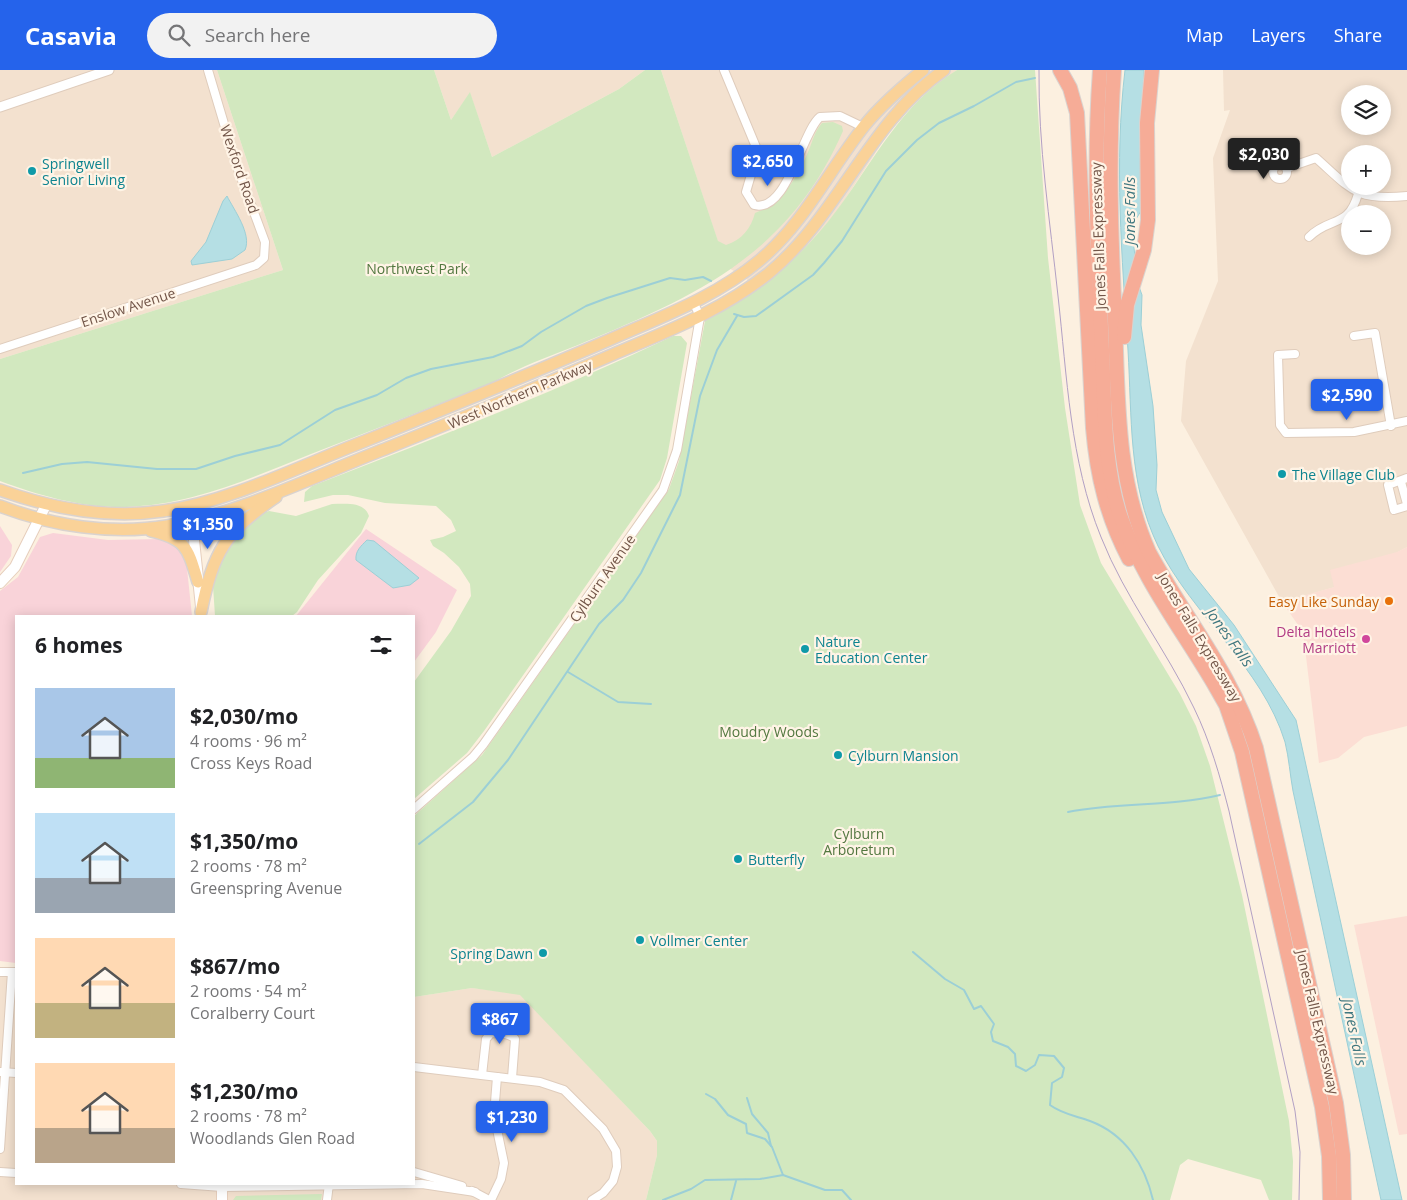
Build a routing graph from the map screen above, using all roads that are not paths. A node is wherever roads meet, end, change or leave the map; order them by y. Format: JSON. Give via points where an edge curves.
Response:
{"nodes":[{"id":1,"x":109,"y":70,"type":"edge"},
{"id":2,"x":208,"y":70,"type":"edge"},
{"id":3,"x":724,"y":70,"type":"edge"},
{"id":4,"x":923,"y":70,"type":"edge"},
{"id":5,"x":944,"y":70,"type":"edge"},
{"id":6,"x":1060,"y":70,"type":"edge"},
{"id":7,"x":1093,"y":70,"type":"edge"},
{"id":8,"x":1100,"y":70,"type":"edge"},
{"id":9,"x":1114,"y":70,"type":"edge"},
{"id":10,"x":1152,"y":70,"type":"edge"},
{"id":11,"x":0,"y":107,"type":"edge"},
{"id":12,"x":863,"y":126,"type":"junction"},
{"id":13,"x":1096,"y":134,"type":"junction"},
{"id":14,"x":1287,"y":168,"type":"dead end"},
{"id":15,"x":1341,"y":182,"type":"edge"},
{"id":16,"x":1358,"y":195,"type":"edge"},
{"id":17,"x":1364,"y":195,"type":"edge"},
{"id":18,"x":1407,"y":196,"type":"edge"},
{"id":19,"x":1309,"y":237,"type":"dead end"},
{"id":20,"x":256,"y":265,"type":"joint"},
{"id":21,"x":694,"y":303,"type":"junction"},
{"id":22,"x":700,"y":317,"type":"junction"},
{"id":23,"x":1354,"y":336,"type":"dead end"},
{"id":24,"x":0,"y":349,"type":"edge"},
{"id":25,"x":1295,"y":354,"type":"dead end"},
{"id":26,"x":1407,"y":422,"type":"edge"},
{"id":27,"x":1119,"y":426,"type":"junction"},
{"id":28,"x":1391,"y":426,"type":"junction"},
{"id":29,"x":1404,"y":480,"type":"edge"},
{"id":30,"x":297,"y":483,"type":"junction"},
{"id":31,"x":0,"y":490,"type":"edge"},
{"id":32,"x":46,"y":505,"type":"junction"},
{"id":33,"x":1407,"y":505,"type":"edge"},
{"id":34,"x":0,"y":506,"type":"edge"},
{"id":35,"x":189,"y":507,"type":"junction"},
{"id":36,"x":40,"y":519,"type":"junction"},
{"id":37,"x":192,"y":521,"type":"junction"},
{"id":38,"x":142,"y":529,"type":"junction"},
{"id":39,"x":198,"y":582,"type":"junction"},
{"id":40,"x":0,"y":583,"type":"edge"},
{"id":41,"x":201,"y":614,"type":"edge"},
{"id":42,"x":1200,"y":660,"type":"junction"},
{"id":43,"x":415,"y":809,"type":"edge"},
{"id":44,"x":0,"y":970,"type":"edge"},
{"id":45,"x":14,"y":972,"type":"edge"},
{"id":46,"x":415,"y":1067,"type":"edge"},
{"id":47,"x":3,"y":1072,"type":"edge"},
{"id":48,"x":482,"y":1075,"type":"junction"},
{"id":49,"x":497,"y":1077,"type":"junction"},
{"id":50,"x":512,"y":1078,"type":"junction"},
{"id":51,"x":0,"y":1149,"type":"edge"},
{"id":52,"x":0,"y":1172,"type":"edge"},
{"id":53,"x":415,"y":1172,"type":"edge"},
{"id":54,"x":15,"y":1173,"type":"edge"},
{"id":55,"x":415,"y":1184,"type":"edge"},
{"id":56,"x":220,"y":1185,"type":"edge"},
{"id":57,"x":329,"y":1185,"type":"edge"},
{"id":58,"x":475,"y":1192,"type":"junction"},
{"id":59,"x":222,"y":1200,"type":"edge"},
{"id":60,"x":327,"y":1200,"type":"edge"},
{"id":61,"x":490,"y":1200,"type":"edge"},
{"id":62,"x":592,"y":1200,"type":"edge"},
{"id":63,"x":1330,"y":1200,"type":"edge"},
{"id":64,"x":1344,"y":1200,"type":"edge"}],
"edges":[{"from":1,"to":11,"type":"street"},
{"from":2,"to":20,"type":"street","name":"Wexford Road","via":[[236,164],[265,242],[264,258]]},
{"from":3,"to":12,"type":"street","via":[[756,146],[746,192],[754,205],[764,205],[779,192],[798,161],[812,125],[820,117],[840,116]]},
{"from":4,"to":12,"type":"main road","name":"West Northern Parkway","via":[[886,101]]},
{"from":5,"to":22,"type":"main road","name":"West Northern Parkway","via":[[919,89],[887,123],[825,215],[798,246],[754,284]]},
{"from":6,"to":42,"type":"highway","via":[[1070,88],[1077,113],[1093,428],[1103,495],[1109,516],[1144,585]]},
{"from":7,"to":13,"type":"highway"},
{"from":8,"to":13,"type":"highway","name":"Jones Falls Expressway"},
{"from":9,"to":27,"type":"highway","name":"Jones Falls Expressway","via":[[1110,175]]},
{"from":10,"to":27,"type":"highway","via":[[1147,123],[1149,211],[1144,250],[1128,298],[1124,323]]},
{"from":12,"to":21,"type":"main road","name":"West Northern Parkway","via":[[810,206],[780,241],[735,279]]},
{"from":13,"to":42,"type":"highway","name":"Jones Falls Expressway","via":[[1095,193],[1106,427],[1114,493],[1137,558]]},
{"from":14,"to":15,"type":"street","via":[[1316,158]]},
{"from":16,"to":19,"type":"street","via":[[1353,209],[1342,220],[1318,227]]},
{"from":17,"to":18,"type":"street","via":[[1380,198]]},
{"from":20,"to":24,"type":"street","name":"Enslow Avenue"},
{"from":21,"to":22,"type":"street"},
{"from":21,"to":35,"type":"main road","name":"West Northern Parkway","via":[[482,395]]},
{"from":22,"to":30,"type":"main road","name":"West Northern Parkway","via":[[517,396]]},
{"from":22,"to":43,"type":"street","name":"Cylburn Avenue","via":[[677,450],[663,490],[483,744]]},
{"from":23,"to":28,"type":"street","via":[[1375,333]]},
{"from":25,"to":28,"type":"street","via":[[1278,355],[1280,425],[1286,433],[1354,432]]},
{"from":26,"to":28,"type":"street"},
{"from":27,"to":64,"type":"highway","name":"Jones Falls Expressway","via":[[1128,489],[1141,532],[1161,574],[1227,677],[1256,748],[1336,1103],[1343,1155]]},
{"from":29,"to":33,"type":"street"},
{"from":29,"to":33,"type":"street","via":[[1388,485],[1394,510]]},
{"from":30,"to":37,"type":"main road","name":"West Northern Parkway"},
{"from":30,"to":41,"type":"main road","via":[[246,518],[226,540],[210,573]]},
{"from":31,"to":32,"type":"main road","name":"West Northern Parkway"},
{"from":32,"to":35,"type":"main road","name":"West Northern Parkway","via":[[115,514]]},
{"from":32,"to":36,"type":"main road"},
{"from":34,"to":36,"type":"main road","name":"West Northern Parkway"},
{"from":35,"to":37,"type":"main road"},
{"from":36,"to":38,"type":"main road","name":"West Northern Parkway","via":[[92,528]]},
{"from":36,"to":40,"type":"main road","via":[[15,567]]},
{"from":37,"to":38,"type":"main road","name":"West Northern Parkway"},
{"from":37,"to":39,"type":"main road"},
{"from":38,"to":39,"type":"main road","via":[[167,534],[179,541],[190,555]]},
{"from":39,"to":41,"type":"main road"},
{"from":42,"to":63,"type":"highway","name":"Jones Falls Expressway","via":[[1226,705],[1255,802],[1322,1107],[1329,1156]]},
{"from":44,"to":45,"type":"street"},
{"from":45,"to":47,"type":"street"},
{"from":46,"to":48,"type":"street"},
{"from":47,"to":51,"type":"street"},
{"from":48,"to":49,"type":"street"},
{"from":48,"to":50,"type":"street","via":[[487,1036],[495,1033],[515,1039]]},
{"from":49,"to":50,"type":"street"},
{"from":49,"to":61,"type":"street","via":[[494,1115],[504,1163],[501,1179]]},
{"from":50,"to":62,"type":"street","via":[[550,1084],[564,1090],[609,1136],[616,1151],[616,1174],[610,1186]]},
{"from":52,"to":54,"type":"street"},
{"from":53,"to":58,"type":"street"},
{"from":55,"to":58,"type":"street"},
{"from":56,"to":57,"type":"street"},
{"from":56,"to":59,"type":"main road"},
{"from":57,"to":60,"type":"street"},
{"from":58,"to":61,"type":"street"}]}
